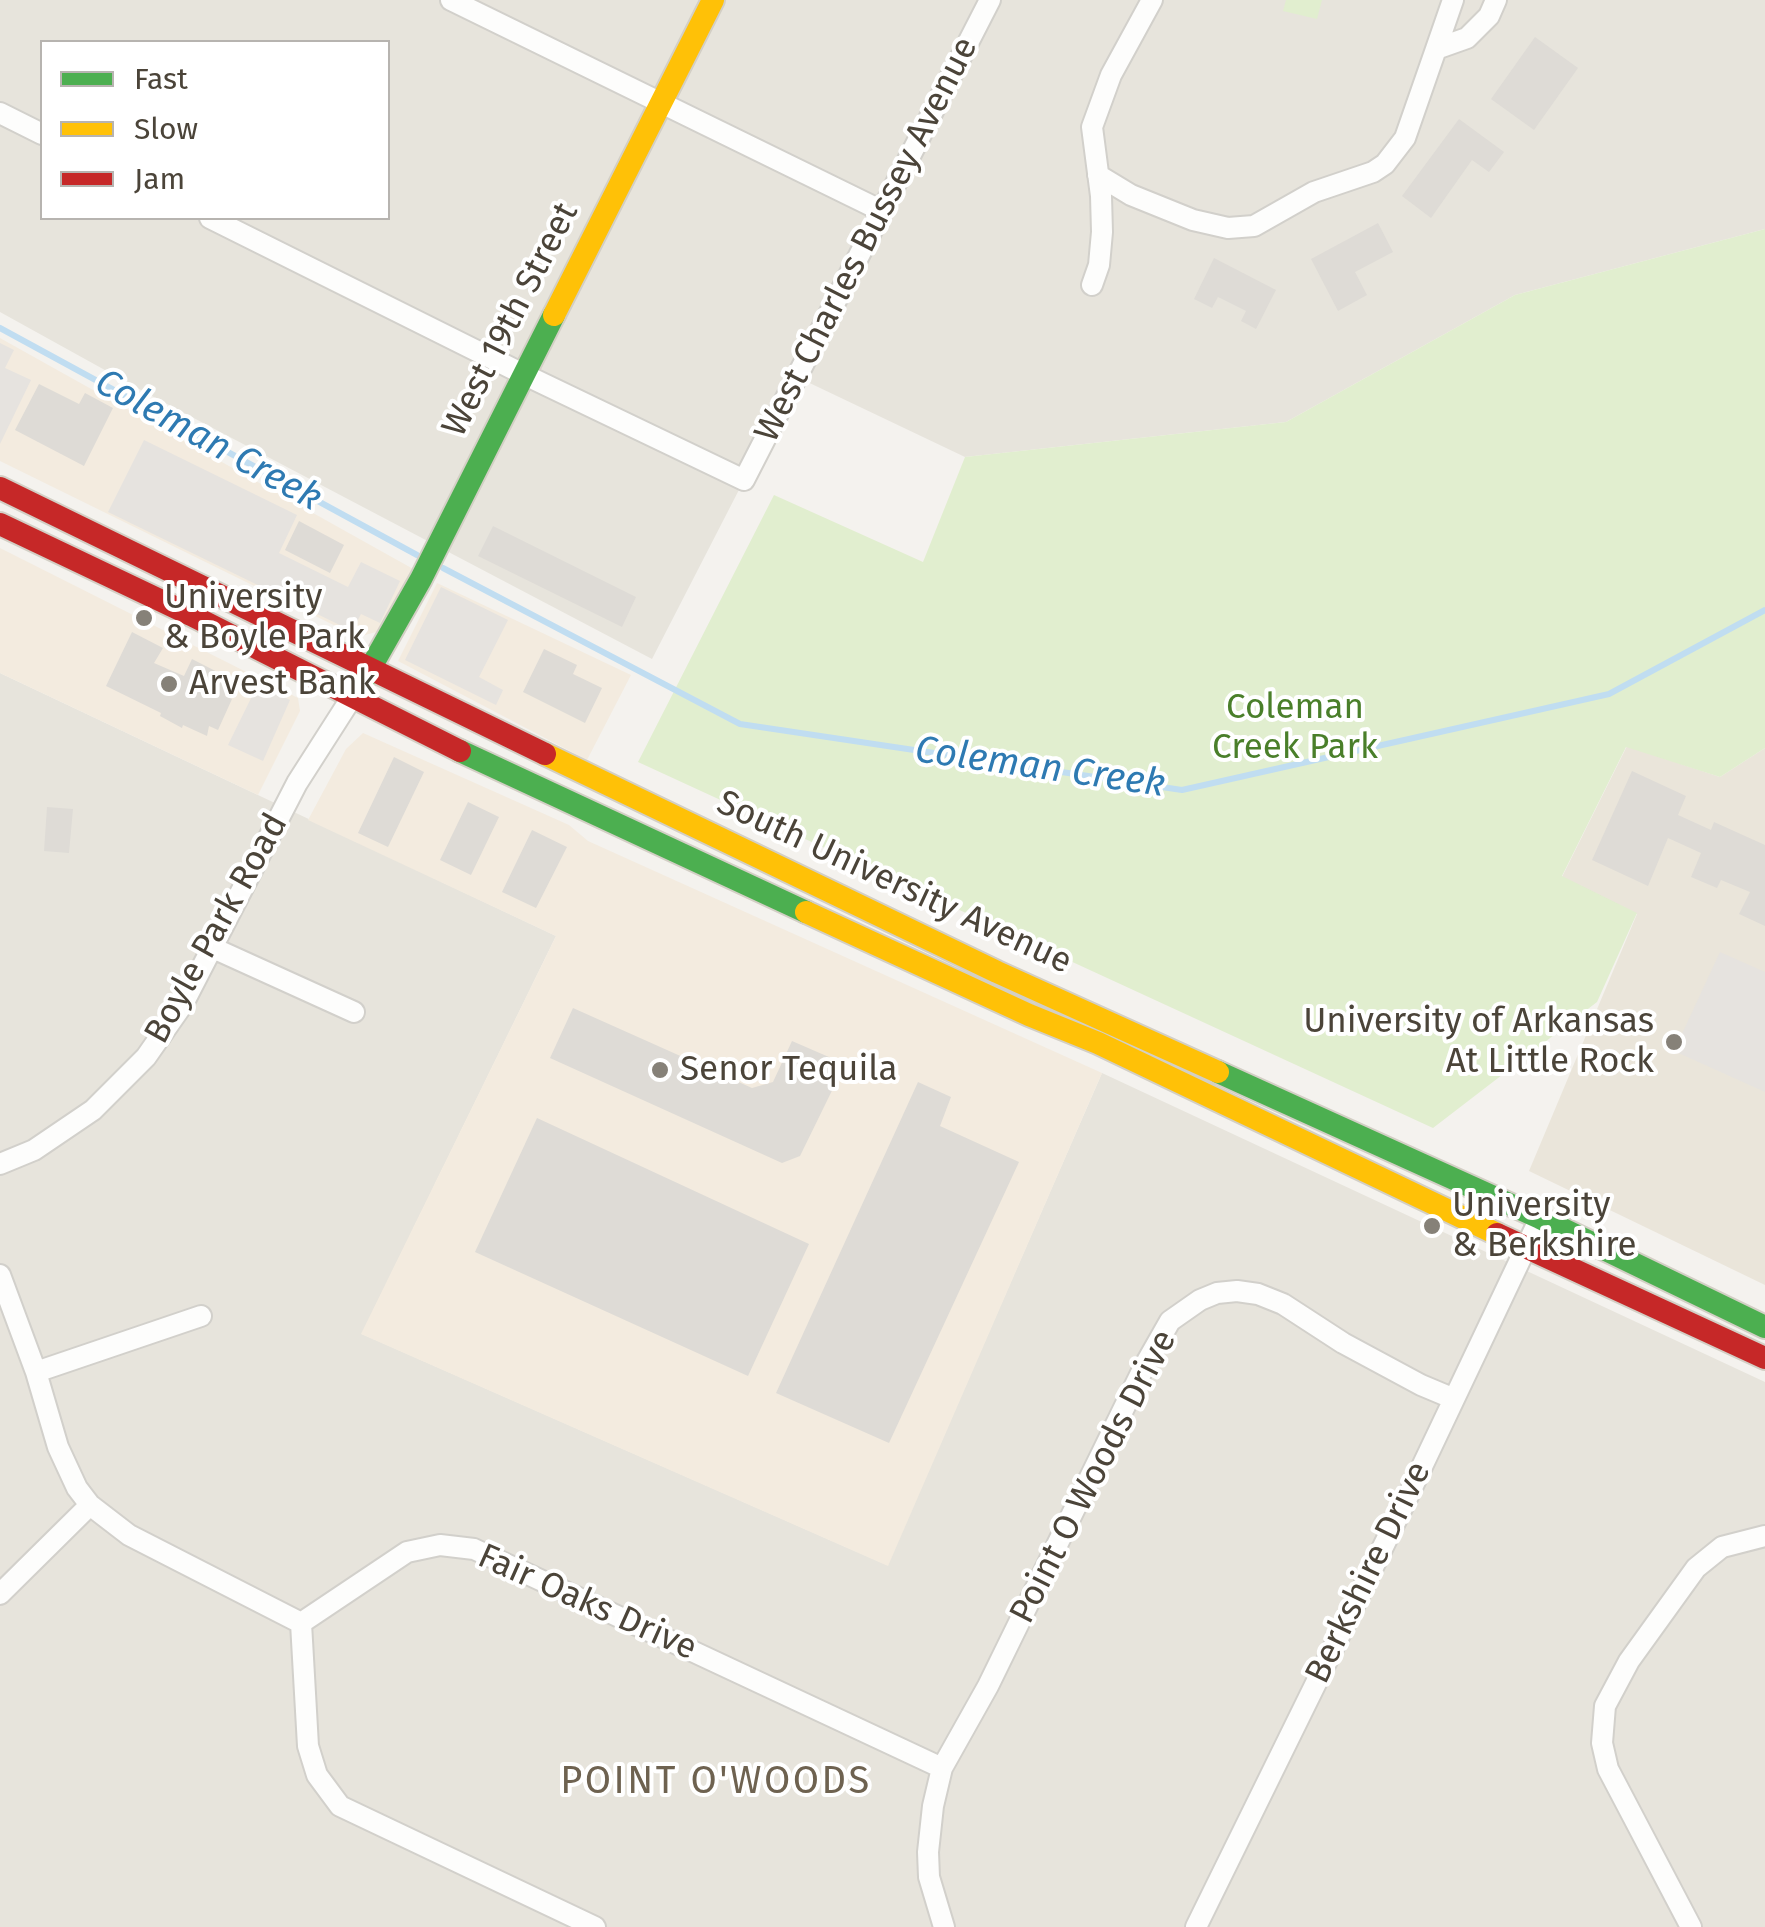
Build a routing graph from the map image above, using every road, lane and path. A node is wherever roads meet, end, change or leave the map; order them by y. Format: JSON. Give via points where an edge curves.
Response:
{"nodes":[{"id":1,"x":450,"y":0,"type":"edge"},
{"id":2,"x":712,"y":0,"type":"edge"},
{"id":3,"x":990,"y":0,"type":"edge"},
{"id":4,"x":1152,"y":0,"type":"edge"},
{"id":5,"x":1452,"y":0,"type":"edge"},
{"id":6,"x":1496,"y":0,"type":"edge"},
{"id":7,"x":1436,"y":49,"type":"junction"},
{"id":8,"x":662,"y":101,"type":"junction"},
{"id":9,"x":0,"y":112,"type":"edge"},
{"id":10,"x":40,"y":133,"type":"edge"},
{"id":11,"x":1098,"y":176,"type":"junction"},
{"id":12,"x":882,"y":210,"type":"junction"},
{"id":13,"x":214,"y":220,"type":"edge"},
{"id":14,"x":1092,"y":285,"type":"dead end"},
{"id":15,"x":523,"y":374,"type":"junction"},
{"id":16,"x":0,"y":488,"type":"edge"},
{"id":17,"x":0,"y":524,"type":"edge"},
{"id":18,"x":371,"y":671,"type":"junction"},
{"id":19,"x":352,"y":697,"type":"junction"},
{"id":20,"x":213,"y":948,"type":"junction"},
{"id":21,"x":354,"y":1012,"type":"dead end"},
{"id":22,"x":0,"y":1164,"type":"edge"},
{"id":23,"x":1540,"y":1218,"type":"junction"},
{"id":24,"x":1528,"y":1248,"type":"junction"},
{"id":25,"x":0,"y":1274,"type":"edge"},
{"id":26,"x":201,"y":1316,"type":"dead end"},
{"id":27,"x":1765,"y":1328,"type":"edge"},
{"id":28,"x":1765,"y":1358,"type":"edge"},
{"id":29,"x":36,"y":1372,"type":"junction"},
{"id":30,"x":1452,"y":1398,"type":"junction"},
{"id":31,"x":90,"y":1505,"type":"junction"},
{"id":32,"x":1765,"y":1536,"type":"edge"},
{"id":33,"x":0,"y":1594,"type":"edge"},
{"id":34,"x":302,"y":1622,"type":"junction"},
{"id":35,"x":942,"y":1768,"type":"junction"},
{"id":36,"x":595,"y":1927,"type":"edge"},
{"id":37,"x":944,"y":1927,"type":"edge"},
{"id":38,"x":1196,"y":1927,"type":"edge"},
{"id":39,"x":1691,"y":1927,"type":"edge"}],
"edges":[{"from":1,"to":8,"type":"street"},
{"from":2,"to":8,"type":"main road","name":"West 19th Street"},
{"from":3,"to":12,"type":"street","name":"West Charles Bussey Avenue"},
{"from":4,"to":11,"type":"street","via":[[1093,122]]},
{"from":5,"to":7,"type":"street"},
{"from":6,"to":7,"type":"street","via":[[1468,38]]},
{"from":7,"to":11,"type":"street","via":[[1395,154],[1373,172],[1314,192],[1254,226],[1193,220]]},
{"from":8,"to":12,"type":"street"},
{"from":8,"to":15,"type":"main road","name":"West 19th Street"},
{"from":9,"to":10,"type":"street"},
{"from":11,"to":14,"type":"street","via":[[1102,232]]},
{"from":12,"to":15,"type":"street","name":"West Charles Bussey Avenue","via":[[744,480]]},
{"from":13,"to":15,"type":"street"},
{"from":15,"to":18,"type":"main road","name":"West 19th Street"},
{"from":16,"to":18,"type":"main road","name":"South University Avenue"},
{"from":17,"to":19,"type":"main road","name":"South University Avenue"},
{"from":18,"to":19,"type":"main road","name":"West 19th Street"},
{"from":18,"to":23,"type":"main road","name":"South University Avenue","via":[[996,972]]},
{"from":19,"to":20,"type":"street","name":"Boyle Park Road","via":[[297,782]]},
{"from":19,"to":24,"type":"main road","name":"South University Avenue"},
{"from":20,"to":21,"type":"street"},
{"from":20,"to":22,"type":"street","name":"Boyle Park Road","via":[[168,1028],[110,1096],[60,1134]]},
{"from":23,"to":24,"type":"street","name":"Berkshire Drive"},
{"from":23,"to":27,"type":"main road","name":"South University Avenue"},
{"from":24,"to":28,"type":"main road","name":"South University Avenue"},
{"from":24,"to":30,"type":"street","name":"Berkshire Drive"},
{"from":25,"to":29,"type":"street"},
{"from":26,"to":29,"type":"street"},
{"from":29,"to":31,"type":"street","via":[[58,1447]]},
{"from":30,"to":35,"type":"street","name":"Point O Woods Drive","via":[[1258,1294],[1217,1293],[1176,1316]]},
{"from":30,"to":38,"type":"street","name":"Berkshire Drive"},
{"from":31,"to":33,"type":"street"},
{"from":31,"to":34,"type":"street","via":[[128,1534]]},
{"from":32,"to":39,"type":"street","via":[[1722,1547],[1696,1568],[1605,1706],[1608,1769]]},
{"from":34,"to":35,"type":"street","name":"Fair Oaks Drive","via":[[407,1552],[440,1545],[474,1549]]},
{"from":34,"to":36,"type":"street","via":[[308,1746],[317,1775],[340,1806]]},
{"from":35,"to":37,"type":"street","name":"Point O Woods Drive","via":[[928,1852]]}]}
